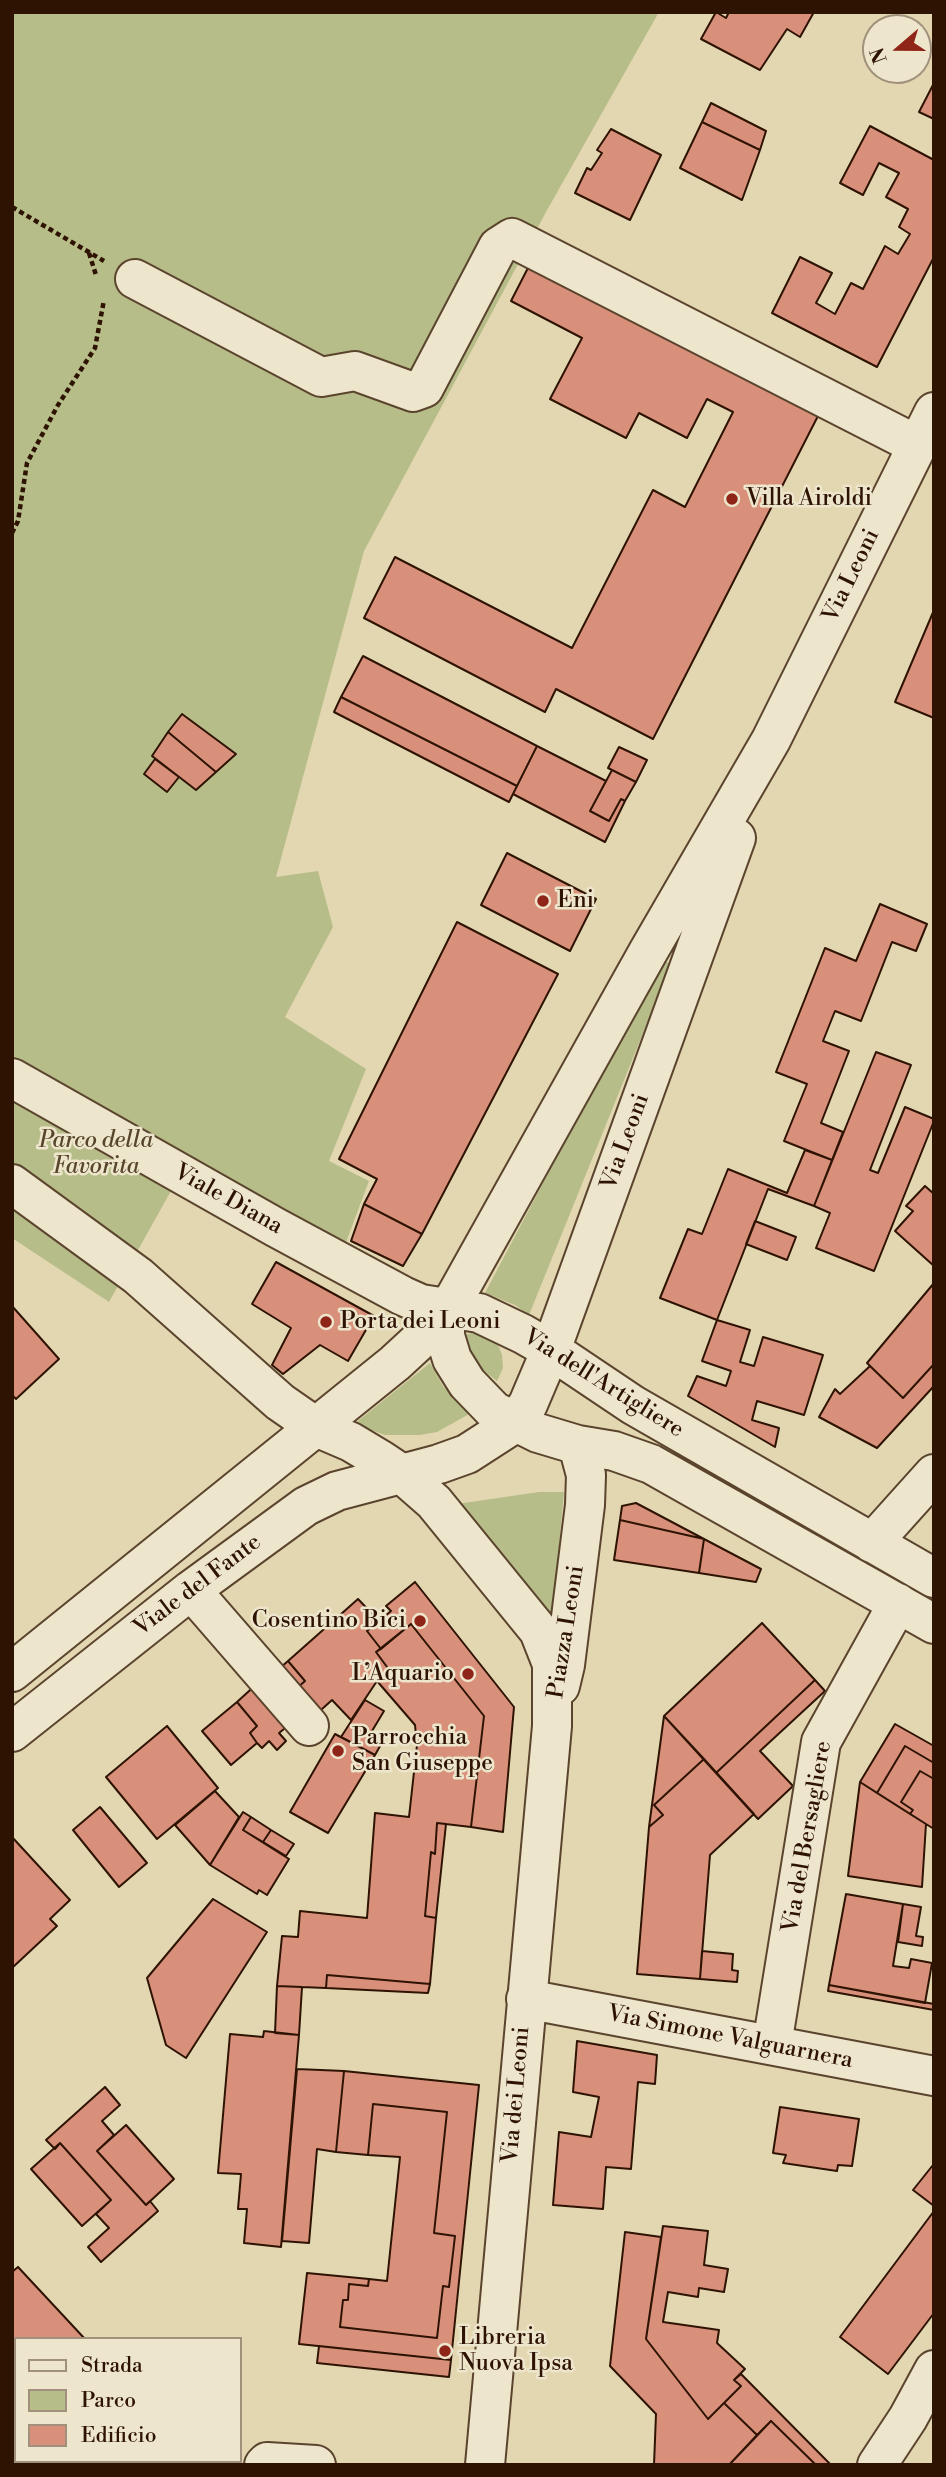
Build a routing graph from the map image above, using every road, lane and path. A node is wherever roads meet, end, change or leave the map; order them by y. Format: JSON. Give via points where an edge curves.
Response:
{"nodes":[{"id":1,"x":12,"y":208,"type":"edge"},
{"id":2,"x":89,"y":253,"type":"junction"},
{"id":3,"x":113,"y":288,"type":"junction"},
{"id":4,"x":925,"y":428,"type":"edge"},
{"id":5,"x":12,"y":533,"type":"edge"},
{"id":6,"x":771,"y":740,"type":"junction"},
{"id":7,"x":12,"y":1078,"type":"edge"},
{"id":8,"x":12,"y":1184,"type":"edge"},
{"id":9,"x":572,"y":1293,"type":"junction"},
{"id":10,"x":449,"y":1308,"type":"junction"},
{"id":11,"x":498,"y":1321,"type":"junction"},
{"id":12,"x":551,"y":1350,"type":"junction"},
{"id":13,"x":633,"y":1405,"type":"junction"},
{"id":14,"x":522,"y":1414,"type":"junction"},
{"id":15,"x":317,"y":1427,"type":"junction"},
{"id":16,"x":578,"y":1445,"type":"junction"},
{"id":17,"x":467,"y":1454,"type":"junction"},
{"id":18,"x":402,"y":1474,"type":"junction"},
{"id":19,"x":934,"y":1474,"type":"edge"},
{"id":20,"x":872,"y":1542,"type":"junction"},
{"id":21,"x":934,"y":1578,"type":"edge"},
{"id":22,"x":191,"y":1590,"type":"junction"},
{"id":23,"x":898,"y":1603,"type":"junction"},
{"id":24,"x":934,"y":1624,"type":"edge"},
{"id":25,"x":12,"y":1672,"type":"edge"},
{"id":26,"x":309,"y":1726,"type":"dead end"},
{"id":27,"x":552,"y":1726,"type":"junction"},
{"id":28,"x":12,"y":1732,"type":"edge"},
{"id":29,"x":526,"y":1999,"type":"junction"},
{"id":30,"x":772,"y":2045,"type":"junction"},
{"id":31,"x":934,"y":2076,"type":"edge"},
{"id":32,"x":934,"y":2370,"type":"edge"},
{"id":33,"x":264,"y":2465,"type":"edge"},
{"id":34,"x":316,"y":2465,"type":"edge"},
{"id":35,"x":485,"y":2465,"type":"edge"},
{"id":36,"x":877,"y":2465,"type":"edge"}],
"edges":[{"from":1,"to":2,"type":"path"},
{"from":2,"to":3,"type":"path"},
{"from":2,"to":3,"type":"path"},
{"from":3,"to":4,"type":"street","via":[[321,377],[355,371],[413,392],[424,388],[498,247],[512,238]]},
{"from":3,"to":5,"type":"path","via":[[95,348],[27,463]]},
{"from":4,"to":6,"type":"street","name":"Via Leoni"},
{"from":6,"to":9,"type":"street","name":"Via Leoni"},
{"from":6,"to":10,"type":"street","name":"Via Leoni"},
{"from":7,"to":10,"type":"street","name":"Viale Diana","via":[[402,1296]]},
{"from":8,"to":15,"type":"street","via":[[138,1276],[280,1402]]},
{"from":9,"to":12,"type":"street","name":"Via Leoni"},
{"from":9,"to":13,"type":"street","via":[[586,1356]]},
{"from":10,"to":11,"type":"street","name":"Via dell'Artigliere"},
{"from":10,"to":14,"type":"street","name":"Via dell'Artigliere","via":[[445,1336],[458,1371],[494,1411]]},
{"from":10,"to":15,"type":"street","name":"Via Leoni","via":[[396,1363]]},
{"from":11,"to":12,"type":"street","name":"Via dell'Artigliere"},
{"from":11,"to":14,"type":"street","via":[[524,1361],[530,1390]]},
{"from":12,"to":13,"type":"street","name":"Via dell'Artigliere"},
{"from":12,"to":14,"type":"street","name":"Via Leoni"},
{"from":13,"to":20,"type":"street","name":"Via dell'Artigliere"},
{"from":14,"to":16,"type":"street","name":"Via dell'Artigliere"},
{"from":14,"to":17,"type":"street"},
{"from":15,"to":18,"type":"street","name":"Piazza Leoni"},
{"from":15,"to":25,"type":"street","name":"Viale del Fante"},
{"from":16,"to":17,"type":"street","name":"Via dell'Artigliere","via":[[532,1445]]},
{"from":16,"to":23,"type":"street","name":"Via dell'Artigliere","via":[[651,1464]]},
{"from":16,"to":27,"type":"street","name":"Piazza Leoni","via":[[586,1475],[585,1505],[565,1665]]},
{"from":17,"to":18,"type":"street"},
{"from":18,"to":22,"type":"street","name":"Viale del Fante","via":[[337,1491],[306,1506]]},
{"from":18,"to":27,"type":"street","name":"Piazza Leoni","via":[[457,1528],[539,1631],[552,1664]]},
{"from":19,"to":20,"type":"street"},
{"from":20,"to":21,"type":"street","name":"Via dell'Artigliere"},
{"from":22,"to":26,"type":"street"},
{"from":22,"to":28,"type":"street","name":"Viale del Fante"},
{"from":23,"to":24,"type":"street","name":"Via dell'Artigliere"},
{"from":23,"to":30,"type":"street","name":"Via del Bersagliere","via":[[821,1742]]},
{"from":27,"to":29,"type":"street","name":"Via dei Leoni"},
{"from":29,"to":30,"type":"street","name":"Via Simone Valguarnera"},
{"from":29,"to":35,"type":"street","name":"Via dei Leoni"},
{"from":30,"to":31,"type":"street","name":"Via Simone Valguarnera"},
{"from":32,"to":36,"type":"street"},
{"from":33,"to":34,"type":"street"}]}
